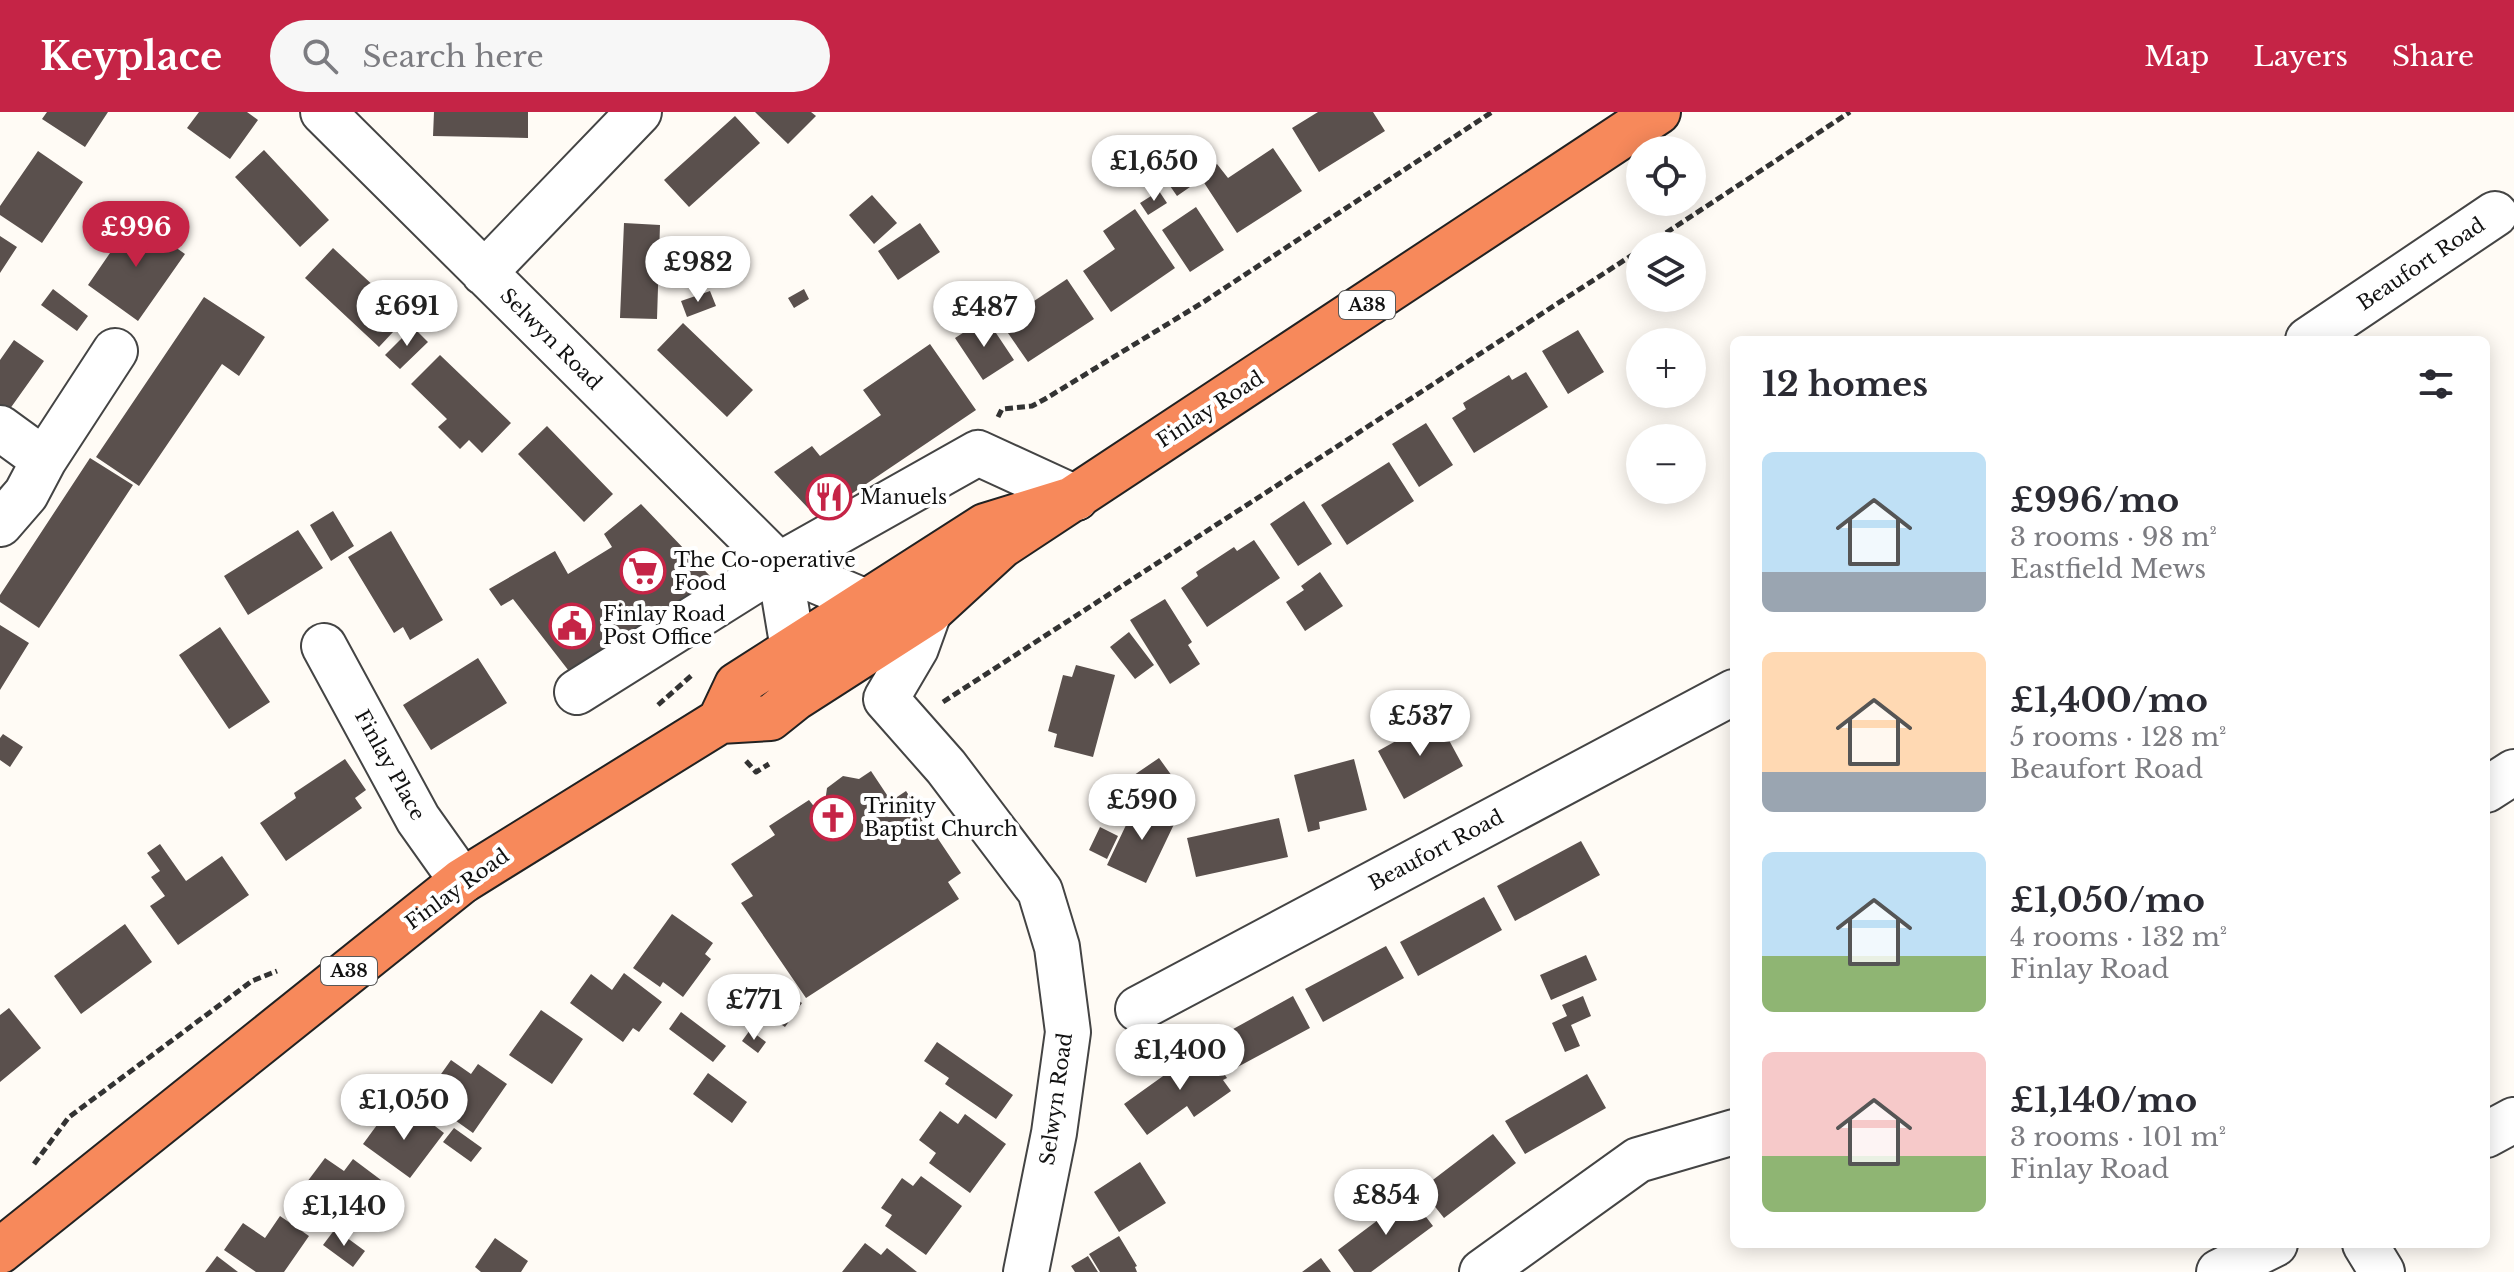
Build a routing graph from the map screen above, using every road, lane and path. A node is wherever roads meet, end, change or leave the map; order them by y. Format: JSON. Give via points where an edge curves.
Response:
{"nodes":[{"id":1,"x":323,"y":112,"type":"edge"},
{"id":2,"x":639,"y":112,"type":"edge"},
{"id":3,"x":1492,"y":112,"type":"edge"},
{"id":4,"x":1658,"y":112,"type":"edge"},
{"id":5,"x":1850,"y":112,"type":"edge"},
{"id":6,"x":2495,"y":214,"type":"dead end"},
{"id":7,"x":1667,"y":232,"type":"edge"},
{"id":8,"x":1626,"y":259,"type":"edge"},
{"id":9,"x":484,"y":273,"type":"junction"},
{"id":10,"x":2314,"y":336,"type":"edge"},
{"id":11,"x":115,"y":351,"type":"dead end"},
{"id":12,"x":0,"y":428,"type":"edge"},
{"id":13,"x":978,"y":453,"type":"junction"},
{"id":14,"x":44,"y":460,"type":"junction"},
{"id":15,"x":1076,"y":498,"type":"junction"},
{"id":16,"x":0,"y":524,"type":"edge"},
{"id":17,"x":779,"y":565,"type":"junction"},
{"id":18,"x":866,"y":602,"type":"junction"},
{"id":19,"x":929,"y":612,"type":"junction"},
{"id":20,"x":324,"y":646,"type":"dead end"},
{"id":21,"x":793,"y":649,"type":"junction"},
{"id":22,"x":577,"y":692,"type":"dead end"},
{"id":23,"x":1730,"y":694,"type":"edge"},
{"id":24,"x":720,"y":721,"type":"junction"},
{"id":25,"x":909,"y":725,"type":"junction"},
{"id":26,"x":2514,"y":772,"type":"edge"},
{"id":27,"x":2490,"y":787,"type":"edge"},
{"id":28,"x":462,"y":881,"type":"junction"},
{"id":29,"x":1138,"y":1009,"type":"dead end"},
{"id":30,"x":2514,"y":1120,"type":"edge"},
{"id":31,"x":1730,"y":1133,"type":"edge"},
{"id":32,"x":2490,"y":1133,"type":"edge"},
{"id":33,"x":2267,"y":1248,"type":"edge"},
{"id":34,"x":2367,"y":1248,"type":"edge"},
{"id":35,"x":0,"y":1251,"type":"edge"},
{"id":36,"x":1026,"y":1272,"type":"edge"},
{"id":37,"x":1482,"y":1272,"type":"edge"},
{"id":38,"x":2219,"y":1272,"type":"edge"},
{"id":39,"x":2382,"y":1272,"type":"edge"}],
"edges":[{"from":1,"to":9,"type":"street","name":"Selwyn Road"},
{"from":2,"to":9,"type":"street"},
{"from":3,"to":13,"type":"path","via":[[1202,303],[1045,399],[1002,409]]},
{"from":4,"to":15,"type":"highway","name":"Finlay Road","number":"A38"},
{"from":5,"to":7,"type":"path"},
{"from":6,"to":10,"type":"street","name":"Beaufort Road"},
{"from":8,"to":25,"type":"path"},
{"from":9,"to":17,"type":"street","name":"Selwyn Road"},
{"from":11,"to":14,"type":"street"},
{"from":12,"to":14,"type":"street"},
{"from":13,"to":15,"type":"street"},
{"from":13,"to":17,"type":"street"},
{"from":14,"to":16,"type":"street","via":[[26,494]]},
{"from":15,"to":18,"type":"highway","number":"A38","via":[[985,526]]},
{"from":15,"to":19,"type":"highway","name":"Finlay Road","number":"A38","via":[[1001,546]]},
{"from":17,"to":18,"type":"street","name":"Selwyn Road"},
{"from":17,"to":21,"type":"street"},
{"from":17,"to":22,"type":"street"},
{"from":18,"to":21,"type":"highway","number":"A38"},
{"from":19,"to":24,"type":"highway","name":"Finlay Road","number":"A38","via":[[770,718]]},
{"from":19,"to":25,"type":"street","name":"Selwyn Road","via":[[916,648],[886,699]]},
{"from":20,"to":28,"type":"street","name":"Finlay Place","via":[[418,819]]},
{"from":21,"to":24,"type":"highway","number":"A38","via":[[737,685]]},
{"from":23,"to":29,"type":"street","name":"Beaufort Road"},
{"from":24,"to":28,"type":"highway","name":"Finlay Road","number":"A38"},
{"from":25,"to":36,"type":"street","name":"Selwyn Road","via":[[1040,891],[1057,947],[1068,1032]]},
{"from":26,"to":27,"type":"street"},
{"from":28,"to":35,"type":"highway","name":"Finlay Road","number":"A38"},
{"from":30,"to":32,"type":"street"},
{"from":31,"to":37,"type":"street","via":[[1638,1160]]},
{"from":33,"to":38,"type":"street"},
{"from":34,"to":39,"type":"street"}]}
